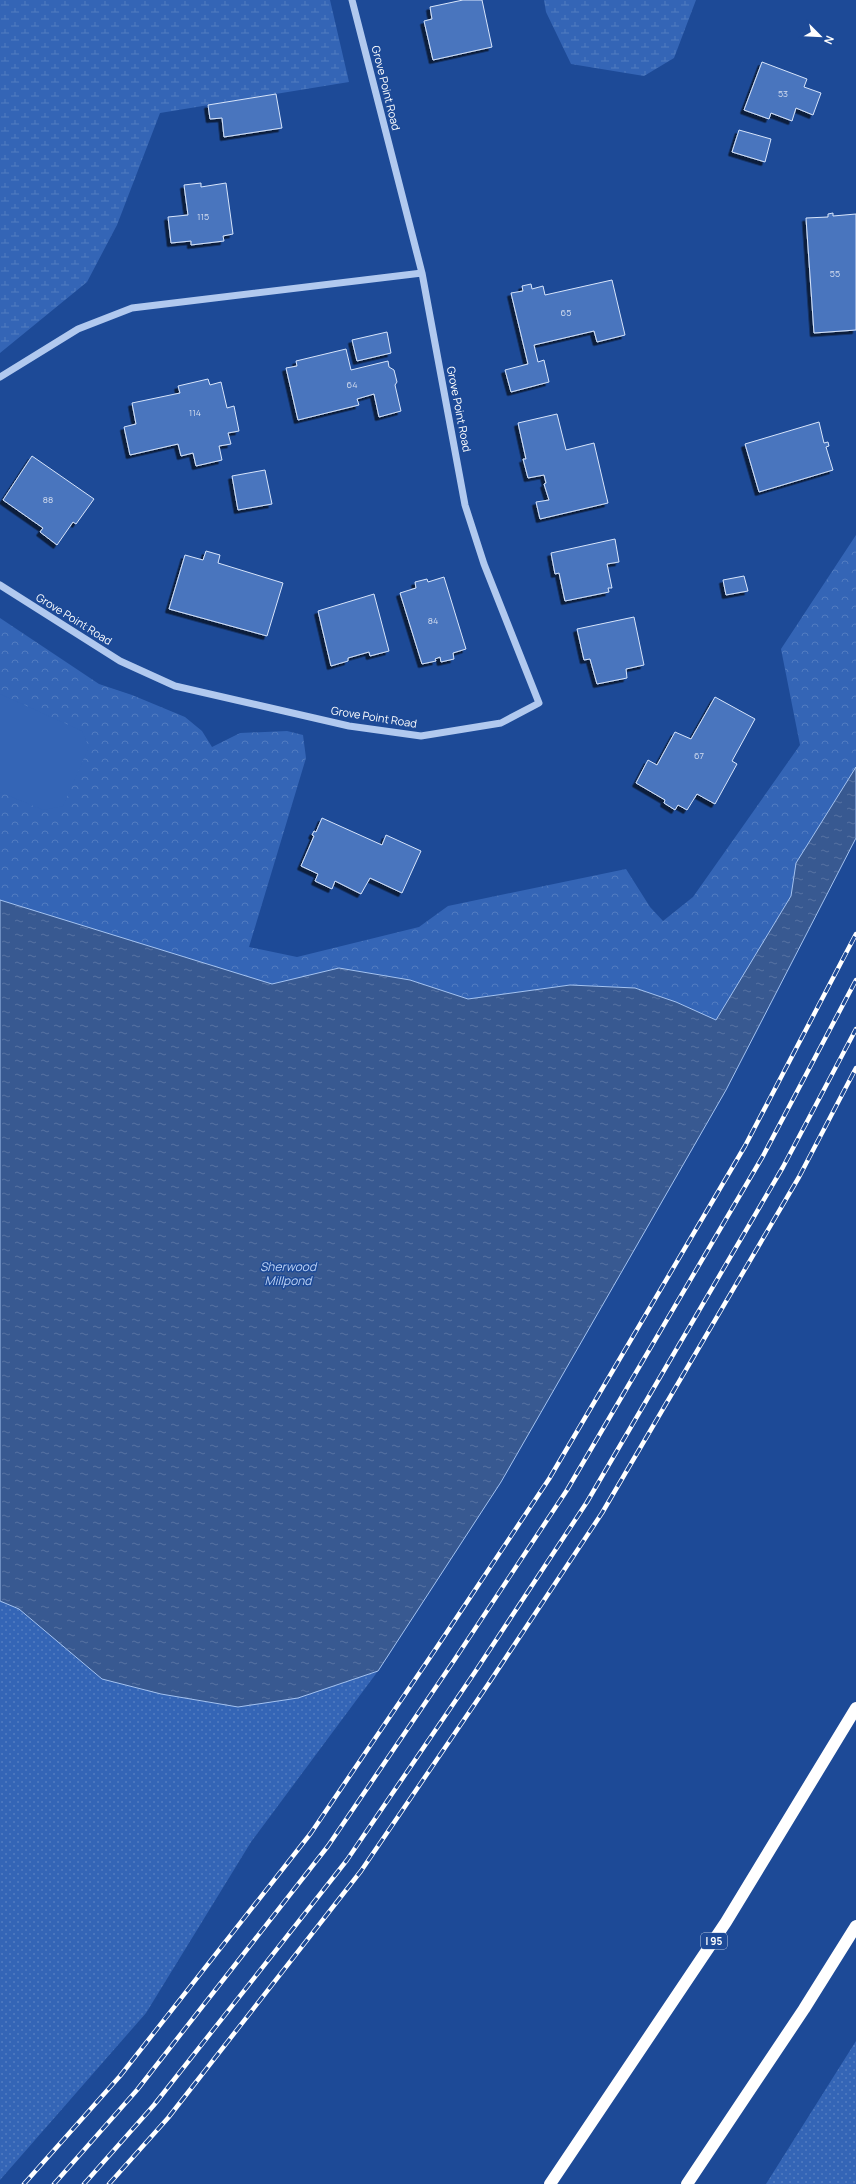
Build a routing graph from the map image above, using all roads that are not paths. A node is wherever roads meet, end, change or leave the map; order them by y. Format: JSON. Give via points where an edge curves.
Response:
{"nodes":[{"id":1,"x":352,"y":0,"type":"edge"},
{"id":2,"x":422,"y":274,"type":"junction"},
{"id":3,"x":0,"y":376,"type":"edge"},
{"id":4,"x":0,"y":585,"type":"edge"},
{"id":5,"x":856,"y":1708,"type":"edge"},
{"id":6,"x":856,"y":1926,"type":"edge"},
{"id":7,"x":550,"y":2184,"type":"edge"},
{"id":8,"x":687,"y":2184,"type":"edge"}],
"edges":[{"from":1,"to":2,"type":"street","name":"Grove Point Road"},
{"from":2,"to":3,"type":"street","via":[[132,308],[78,329]]},
{"from":2,"to":4,"type":"street","name":"Grove Point Road","via":[[465,506],[484,564],[539,703],[501,723],[421,736],[349,726],[175,686],[120,661]]},
{"from":5,"to":7,"type":"highway","number":"I 95","via":[[726,1922]]},
{"from":6,"to":8,"type":"highway"}]}
